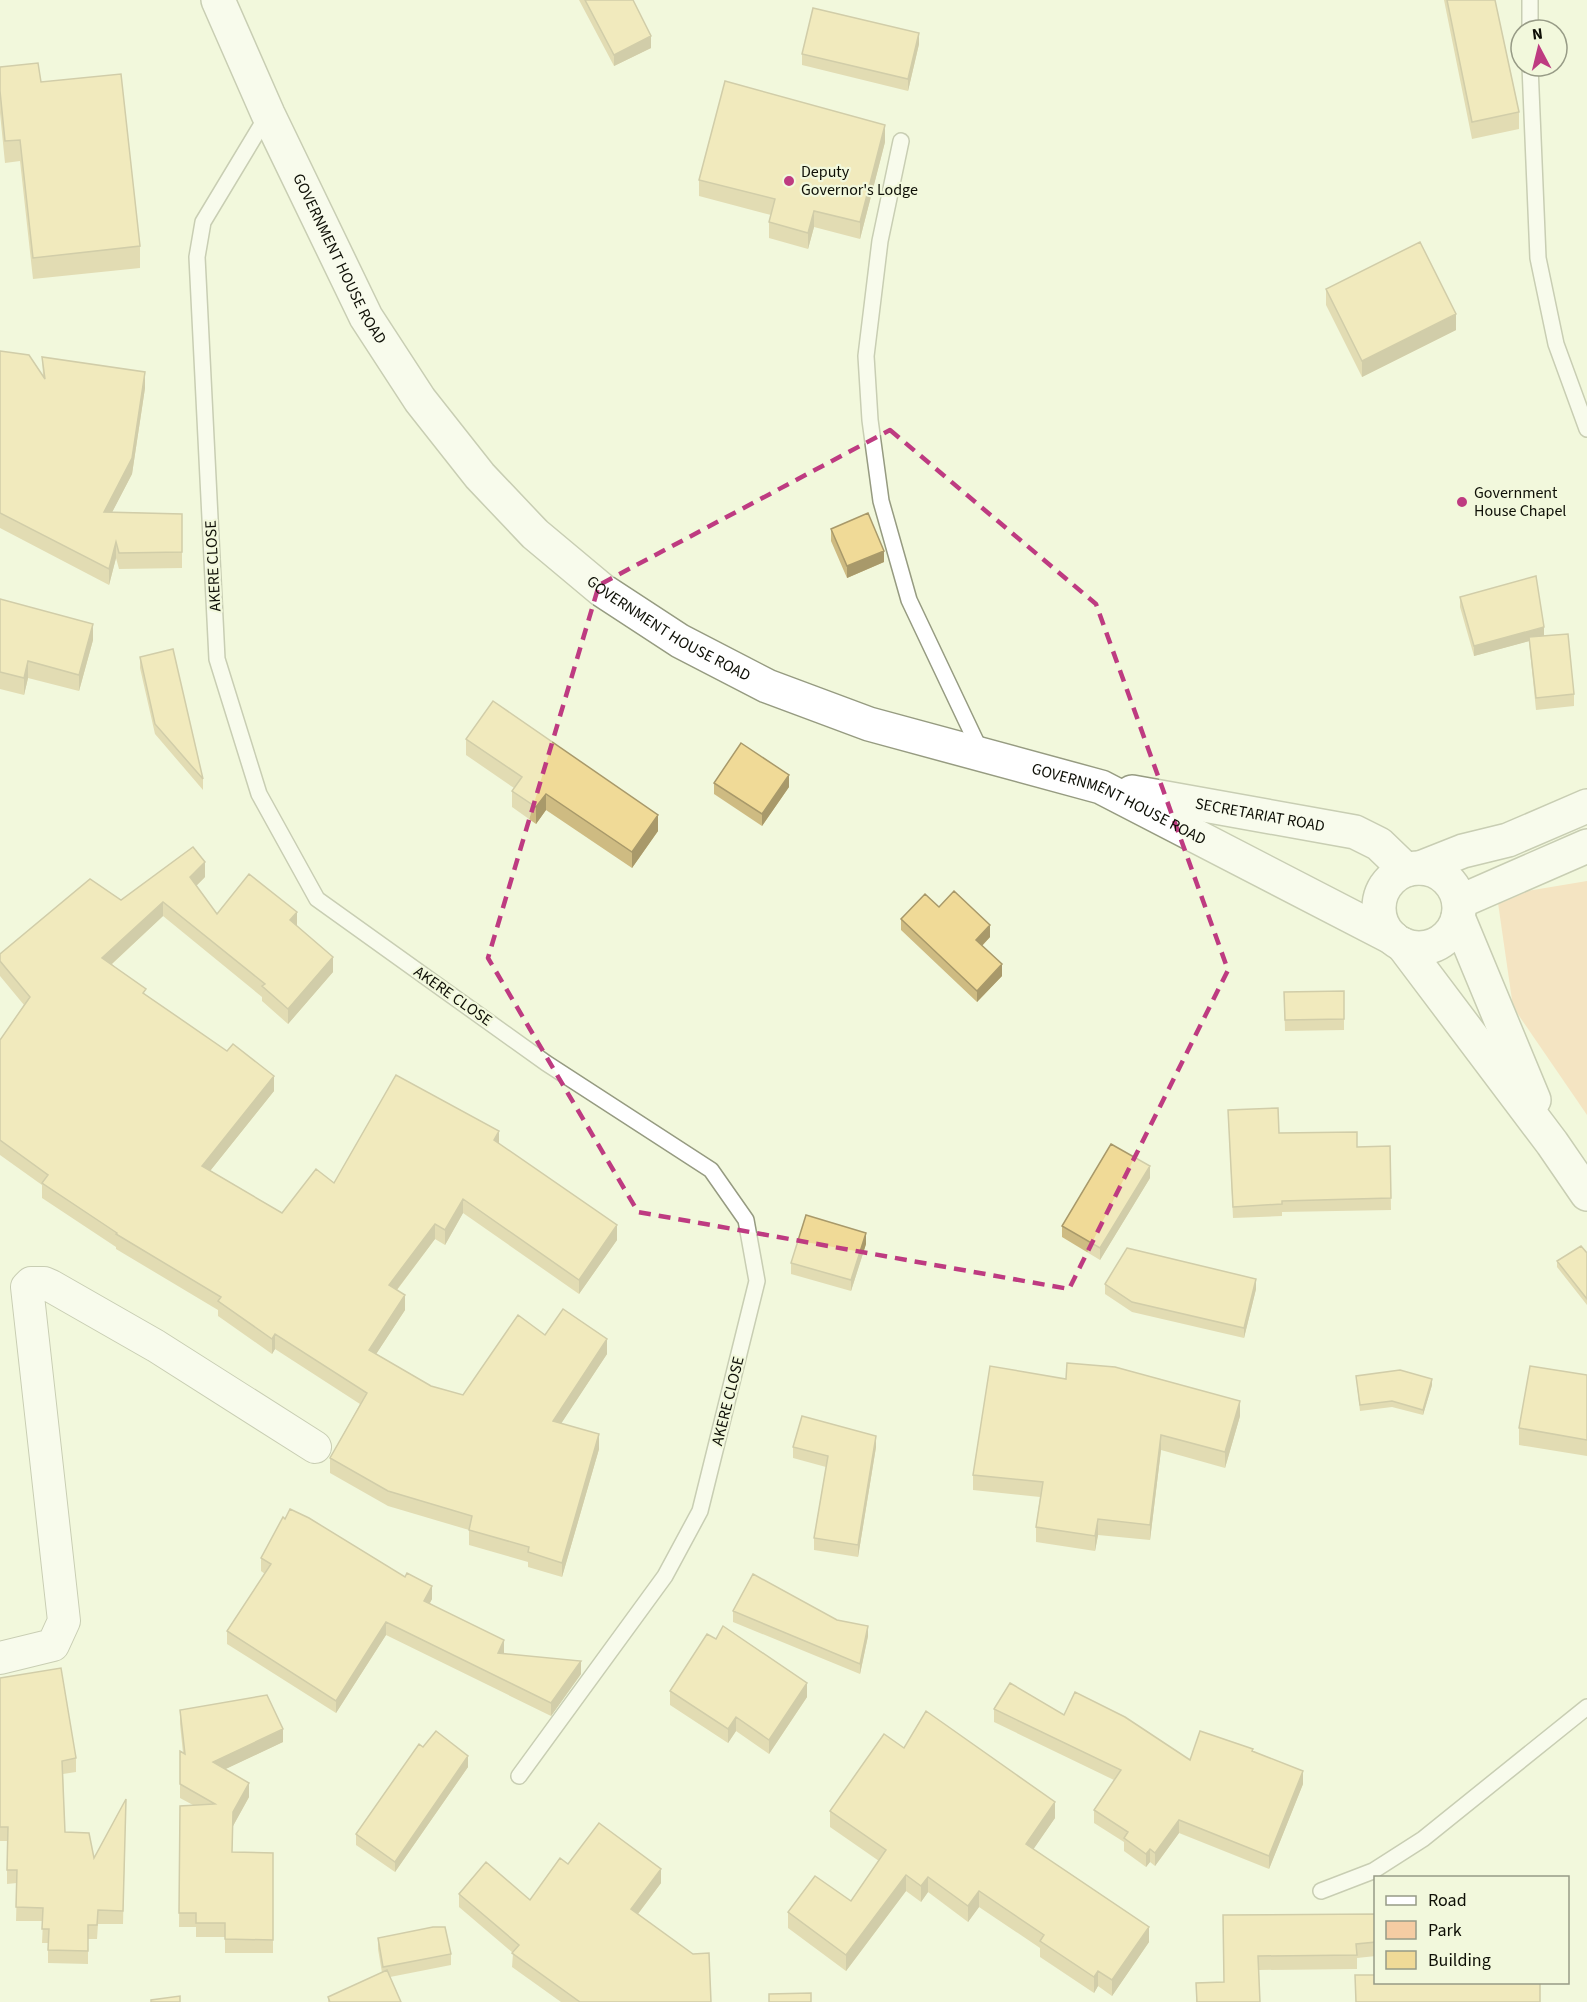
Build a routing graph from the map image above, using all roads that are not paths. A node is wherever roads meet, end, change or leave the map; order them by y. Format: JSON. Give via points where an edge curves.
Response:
{"nodes":[{"id":1,"x":218,"y":0,"type":"edge"},
{"id":2,"x":1530,"y":0,"type":"edge"},
{"id":3,"x":1530,"y":18,"type":"edge"},
{"id":4,"x":1530,"y":78,"type":"edge"},
{"id":5,"x":268,"y":114,"type":"junction"},
{"id":6,"x":901,"y":141,"type":"dead end"},
{"id":7,"x":1587,"y":429,"type":"edge"},
{"id":8,"x":982,"y":755,"type":"junction"},
{"id":9,"x":1101,"y":787,"type":"junction"},
{"id":10,"x":1587,"y":806,"type":"edge"},
{"id":11,"x":1587,"y":846,"type":"edge"},
{"id":12,"x":1413,"y":869,"type":"junction"},
{"id":13,"x":1459,"y":909,"type":"junction"},
{"id":14,"x":1397,"y":941,"type":"junction"},
{"id":15,"x":1552,"y":1143,"type":"junction"},
{"id":16,"x":1587,"y":1194,"type":"edge"},
{"id":17,"x":315,"y":1447,"type":"dead end"},
{"id":18,"x":0,"y":1658,"type":"edge"},
{"id":19,"x":1587,"y":1707,"type":"edge"},
{"id":20,"x":519,"y":1776,"type":"dead end"},
{"id":21,"x":1321,"y":1891,"type":"dead end"}],
"edges":[{"from":1,"to":5,"type":"street","name":"GOVERNMENT HOUSE ROAD"},
{"from":2,"to":3,"type":"lane"},
{"from":4,"to":7,"type":"lane","via":[[1538,258],[1556,344]]},
{"from":5,"to":8,"type":"street","name":"GOVERNMENT HOUSE ROAD","via":[[366,316],[420,400],[480,476],[535,534],[602,590],[680,641],[767,686],[869,724]]},
{"from":5,"to":20,"type":"lane","name":"AKERE CLOSE","via":[[203,222],[196,257],[217,659],[259,795],[317,899],[546,1063],[711,1170],[746,1220],[757,1281],[700,1511],[665,1576]]},
{"from":6,"to":8,"type":"lane","via":[[880,241],[866,356],[870,420],[881,501],[909,600]]},
{"from":8,"to":9,"type":"street","name":"GOVERNMENT HOUSE ROAD"},
{"from":9,"to":12,"type":"street","name":"SECRETARIAT ROAD","via":[[1355,832]]},
{"from":9,"to":14,"type":"street","name":"GOVERNMENT HOUSE ROAD"},
{"from":10,"to":12,"type":"street","via":[[1508,840]]},
{"from":11,"to":13,"type":"street"},
{"from":12,"to":13,"type":"street","via":[[1434,871],[1445,878],[1454,889]]},
{"from":12,"to":14,"type":"street","via":[[1396,876],[1381,894],[1380,918]]},
{"from":13,"to":14,"type":"street","via":[[1454,928],[1437,943],[1414,947]]},
{"from":13,"to":15,"type":"street"},
{"from":14,"to":15,"type":"street"},
{"from":15,"to":16,"type":"street"},
{"from":17,"to":18,"type":"street","via":[[156,1346],[51,1286],[31,1283],[27,1287],[64,1622],[54,1645]]},
{"from":19,"to":21,"type":"lane","via":[[1406,1850],[1373,1872]]}]}
